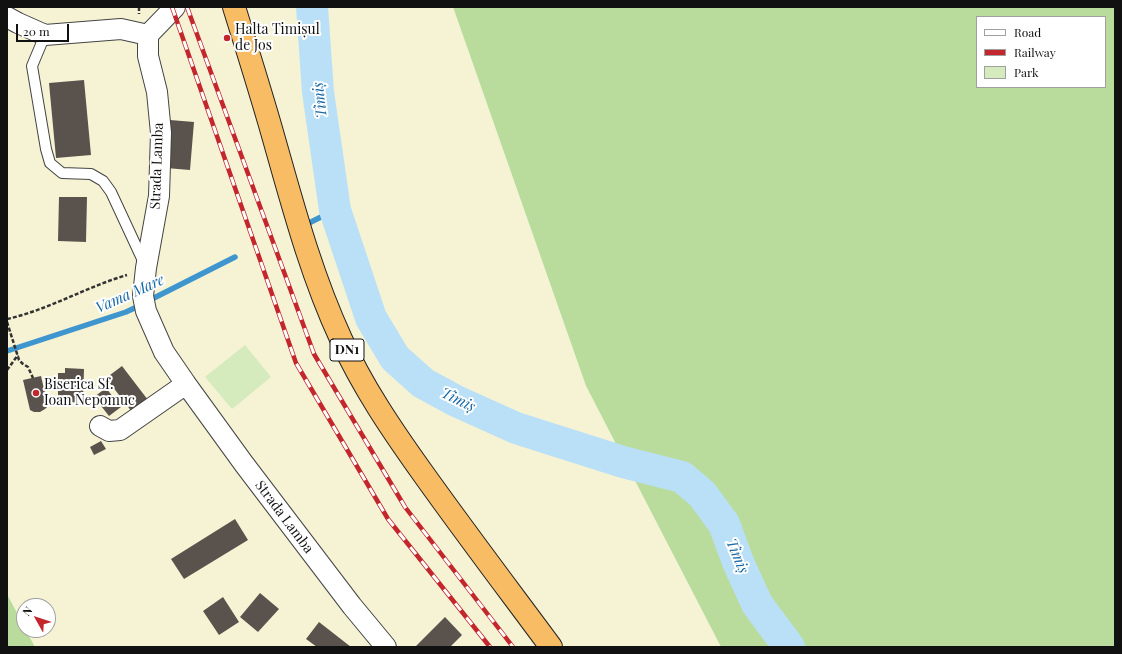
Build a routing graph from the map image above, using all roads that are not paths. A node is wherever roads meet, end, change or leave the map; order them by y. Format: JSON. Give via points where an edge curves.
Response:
{"nodes":[{"id":1,"x":175,"y":7,"type":"edge"},
{"id":2,"x":234,"y":7,"type":"edge"},
{"id":3,"x":7,"y":17,"type":"edge"},
{"id":4,"x":45,"y":35,"type":"junction"},
{"id":5,"x":148,"y":35,"type":"junction"},
{"id":6,"x":146,"y":268,"type":"junction"},
{"id":7,"x":186,"y":384,"type":"junction"},
{"id":8,"x":100,"y":426,"type":"dead end"},
{"id":9,"x":386,"y":647,"type":"edge"},
{"id":10,"x":551,"y":647,"type":"edge"}],
"edges":[{"from":1,"to":5,"type":"street"},
{"from":2,"to":10,"type":"highway","number":"DN1","via":[[296,220],[341,340],[365,384],[410,455]]},
{"from":3,"to":4,"type":"street"},
{"from":4,"to":5,"type":"street","via":[[121,28]]},
{"from":4,"to":6,"type":"lane","via":[[32,66],[50,163],[62,173],[91,174],[103,181],[111,192]]},
{"from":5,"to":6,"type":"street","name":"Strada Lamba","via":[[148,56],[157,92],[161,133],[159,196]]},
{"from":6,"to":7,"type":"street","name":"Strada Lamba","via":[[144,303],[164,352]]},
{"from":7,"to":8,"type":"street","via":[[120,430],[109,431]]},
{"from":7,"to":9,"type":"street","name":"Strada Lamba","via":[[244,464]]}]}
